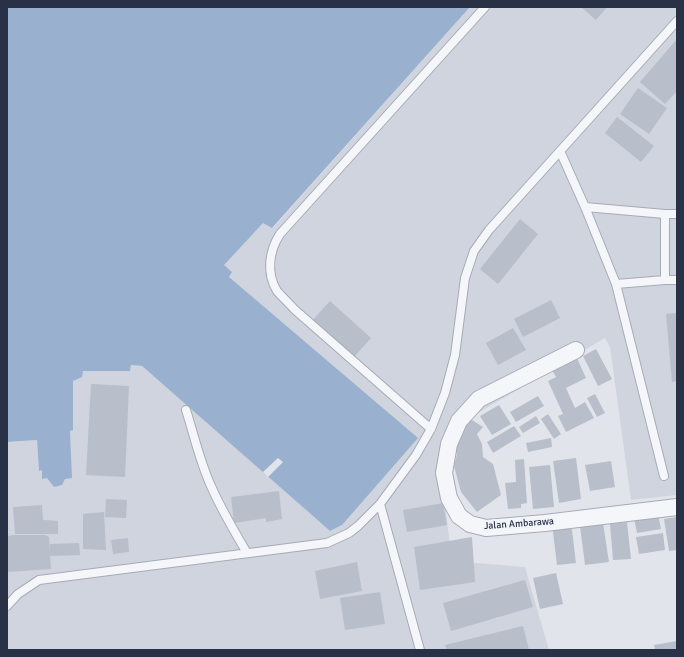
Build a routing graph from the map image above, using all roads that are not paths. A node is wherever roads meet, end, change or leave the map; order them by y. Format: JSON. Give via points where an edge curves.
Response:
{"nodes":[{"id":1,"x":485,"y":7,"type":"edge"},
{"id":2,"x":677,"y":21,"type":"edge"},
{"id":3,"x":560,"y":151,"type":"junction"},
{"id":4,"x":585,"y":207,"type":"junction"},
{"id":5,"x":665,"y":214,"type":"junction"},
{"id":6,"x":677,"y":214,"type":"edge"},
{"id":7,"x":665,"y":280,"type":"junction"},
{"id":8,"x":677,"y":280,"type":"edge"},
{"id":9,"x":616,"y":284,"type":"junction"},
{"id":10,"x":576,"y":350,"type":"dead end"},
{"id":11,"x":186,"y":410,"type":"dead end"},
{"id":12,"x":431,"y":429,"type":"junction"},
{"id":13,"x":664,"y":476,"type":"dead end"},
{"id":14,"x":380,"y":504,"type":"junction"},
{"id":15,"x":677,"y":507,"type":"edge"},
{"id":16,"x":247,"y":553,"type":"junction"},
{"id":17,"x":7,"y":606,"type":"edge"},
{"id":18,"x":420,"y":650,"type":"edge"}],
"edges":[{"from":1,"to":12,"type":"lane","via":[[280,234],[274,242],[271,256],[271,278],[277,291],[294,310]]},
{"from":2,"to":3,"type":"lane"},
{"from":3,"to":4,"type":"lane"},
{"from":3,"to":12,"type":"lane","via":[[489,230],[474,251],[465,278],[455,355],[445,393]]},
{"from":4,"to":5,"type":"lane"},
{"from":4,"to":9,"type":"lane"},
{"from":5,"to":6,"type":"lane"},
{"from":5,"to":7,"type":"lane"},
{"from":7,"to":8,"type":"lane"},
{"from":7,"to":9,"type":"lane"},
{"from":9,"to":13,"type":"lane"},
{"from":10,"to":15,"type":"street","name":"Jalan Ambarawa","via":[[479,399],[459,421],[448,444],[444,473],[449,498],[459,516],[470,524],[486,528]]},
{"from":11,"to":16,"type":"lane","via":[[210,484]]},
{"from":12,"to":14,"type":"lane","via":[[416,455]]},
{"from":14,"to":16,"type":"lane","via":[[349,533],[327,543]]},
{"from":14,"to":18,"type":"lane"},
{"from":16,"to":17,"type":"lane","via":[[39,580],[18,594]]}]}
